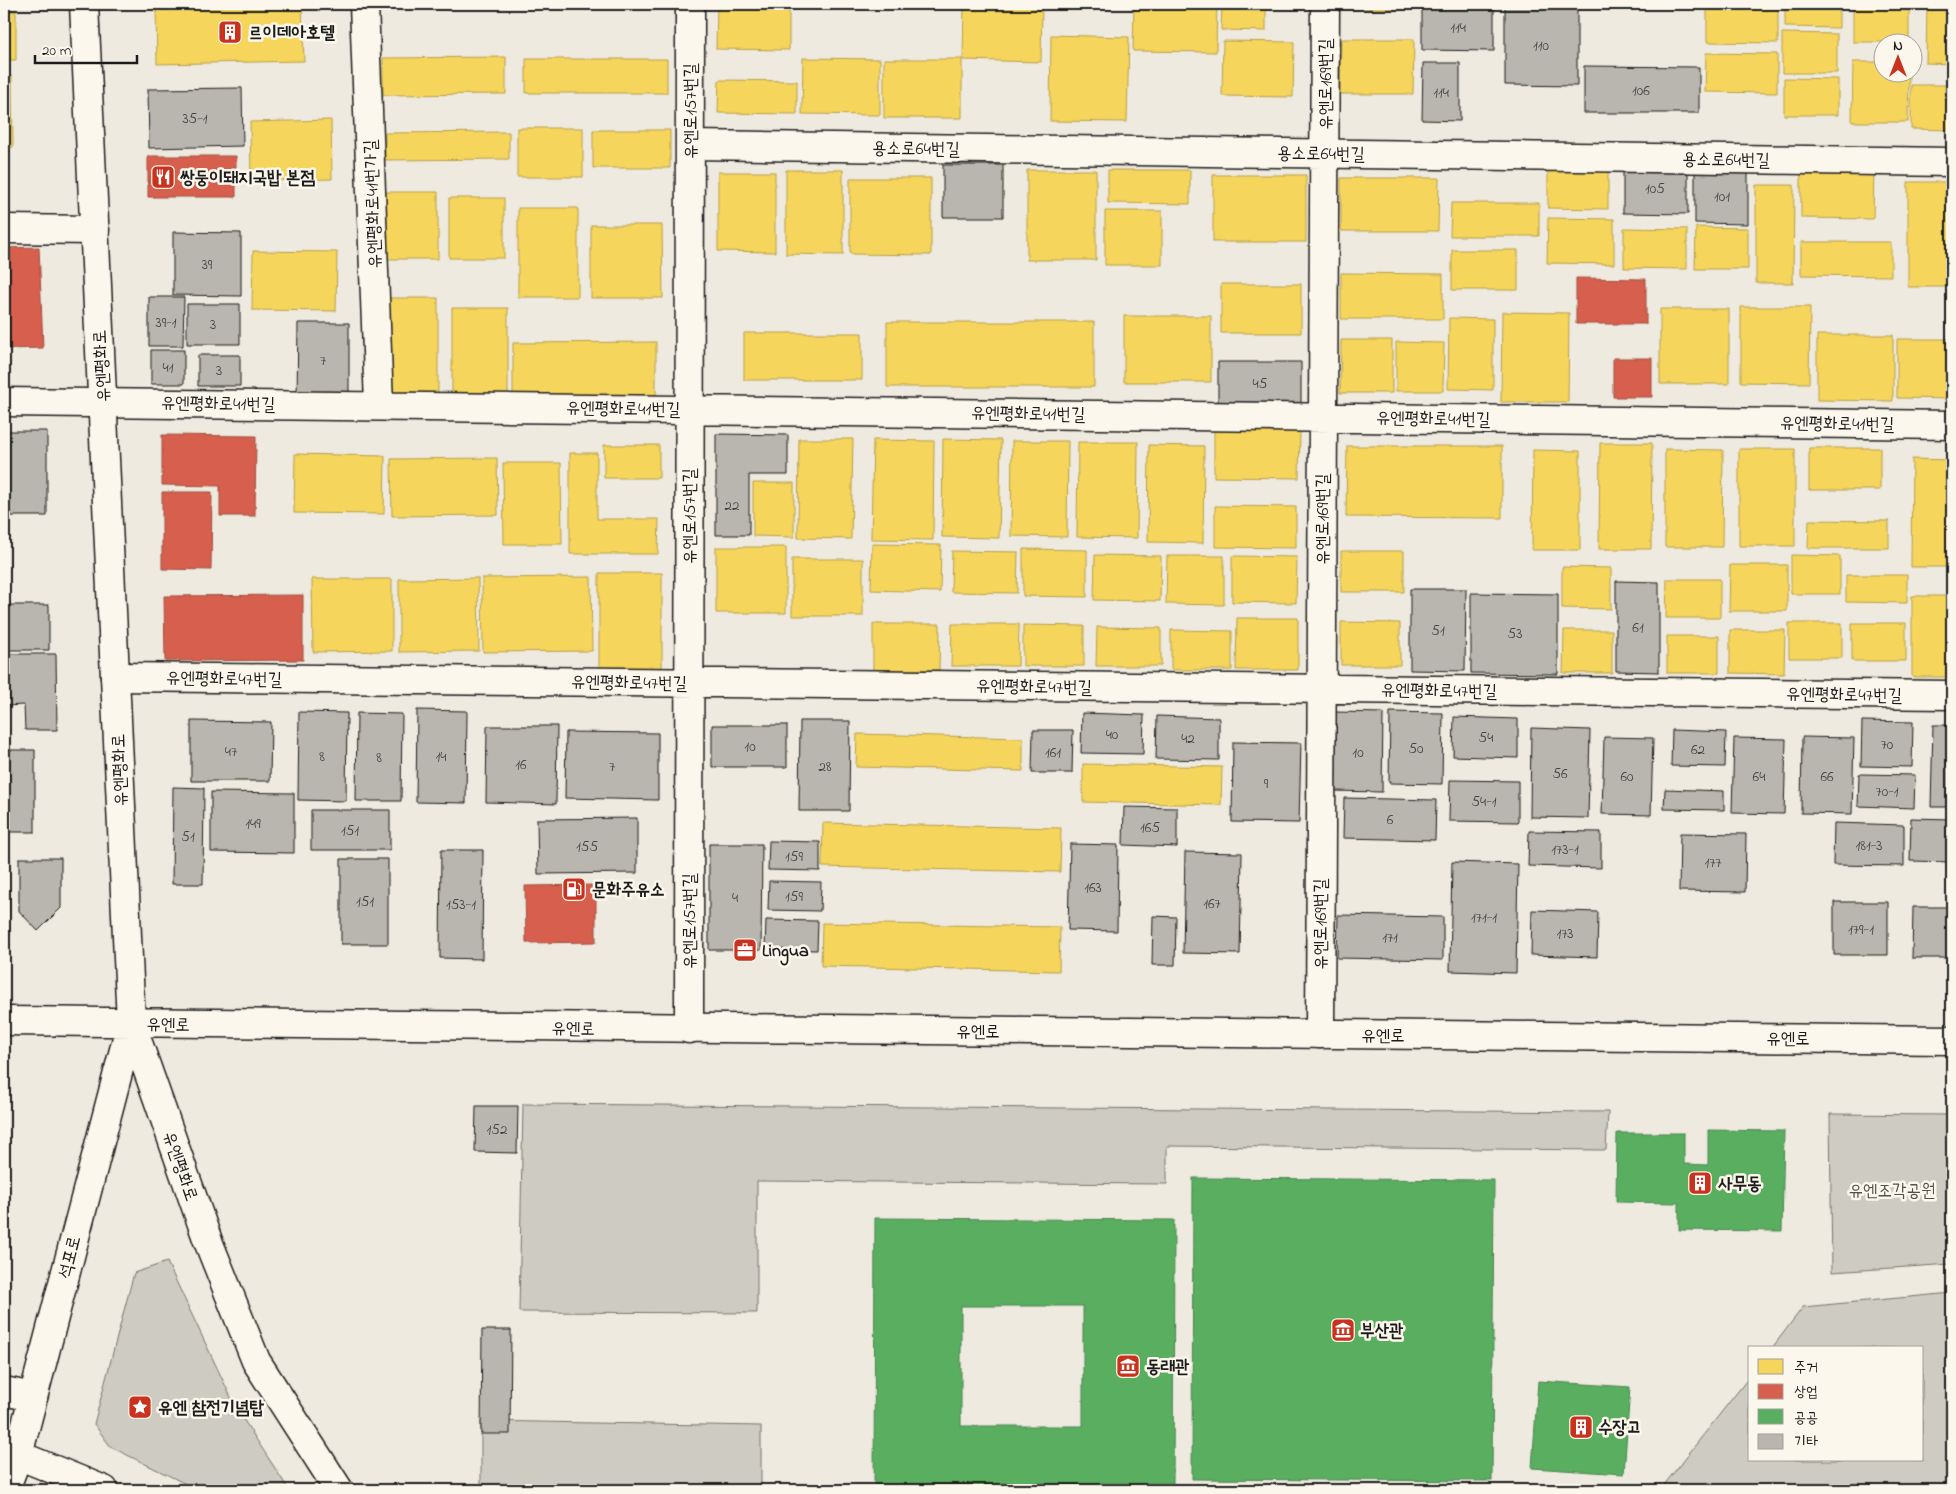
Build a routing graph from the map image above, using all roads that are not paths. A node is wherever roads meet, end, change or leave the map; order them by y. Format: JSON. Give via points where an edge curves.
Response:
{"nodes":[{"id":1,"x":84,"y":4,"type":"edge"},
{"id":2,"x":364,"y":4,"type":"edge"},
{"id":3,"x":690,"y":4,"type":"edge"},
{"id":4,"x":1325,"y":4,"type":"edge"},
{"id":5,"x":690,"y":146,"type":"junction"},
{"id":6,"x":1324,"y":153,"type":"junction"},
{"id":7,"x":1952,"y":162,"type":"edge"},
{"id":8,"x":4,"y":230,"type":"edge"},
{"id":9,"x":95,"y":230,"type":"junction"},
{"id":10,"x":4,"y":402,"type":"edge"},
{"id":11,"x":103,"y":402,"type":"junction"},
{"id":12,"x":379,"y":405,"type":"junction"},
{"id":13,"x":690,"y":409,"type":"junction"},
{"id":14,"x":1323,"y":417,"type":"junction"},
{"id":15,"x":1952,"y":425,"type":"edge"},
{"id":16,"x":115,"y":677,"type":"junction"},
{"id":17,"x":689,"y":682,"type":"junction"},
{"id":18,"x":1322,"y":688,"type":"junction"},
{"id":19,"x":1952,"y":695,"type":"edge"},
{"id":20,"x":4,"y":1021,"type":"edge"},
{"id":21,"x":131,"y":1024,"type":"junction"},
{"id":22,"x":689,"y":1029,"type":"junction"},
{"id":23,"x":1320,"y":1034,"type":"junction"},
{"id":24,"x":1952,"y":1040,"type":"edge"},
{"id":25,"x":4,"y":1391,"type":"edge"},
{"id":26,"x":34,"y":1397,"type":"junction"},
{"id":27,"x":18,"y":1455,"type":"junction"},
{"id":28,"x":5,"y":1490,"type":"edge"},
{"id":29,"x":104,"y":1490,"type":"edge"},
{"id":30,"x":339,"y":1490,"type":"edge"}],
"edges":[{"from":1,"to":9,"type":"street","name":"유엔평화로"},
{"from":2,"to":12,"type":"street","name":"유엔평화로41번가길"},
{"from":3,"to":5,"type":"street","name":"유엔로157번길"},
{"from":4,"to":6,"type":"street","name":"유엔로169번길"},
{"from":5,"to":6,"type":"street","name":"용소로64번길"},
{"from":5,"to":13,"type":"street","name":"유엔로157번길"},
{"from":6,"to":7,"type":"street","name":"용소로64번길"},
{"from":6,"to":14,"type":"street","name":"유엔로169번길"},
{"from":8,"to":9,"type":"street"},
{"from":9,"to":11,"type":"street","name":"유엔평화로"},
{"from":10,"to":11,"type":"street","name":"유엔평화로41번길"},
{"from":11,"to":12,"type":"street","name":"유엔평화로41번길"},
{"from":11,"to":16,"type":"street","name":"유엔평화로"},
{"from":12,"to":13,"type":"street","name":"유엔평화로41번길"},
{"from":13,"to":14,"type":"street","name":"유엔평화로41번길"},
{"from":13,"to":17,"type":"street","name":"유엔로157번길"},
{"from":14,"to":15,"type":"street","name":"유엔평화로41번길"},
{"from":14,"to":18,"type":"street","name":"유엔로169번길"},
{"from":16,"to":17,"type":"street","name":"유엔평화로47번길"},
{"from":16,"to":21,"type":"street","name":"유엔평화로"},
{"from":17,"to":18,"type":"street","name":"유엔평화로47번길"},
{"from":17,"to":22,"type":"street","name":"유엔로157번길"},
{"from":18,"to":19,"type":"street","name":"유엔평화로47번길"},
{"from":18,"to":23,"type":"street","name":"유엔로169번길"},
{"from":20,"to":21,"type":"street","name":"유엔로"},
{"from":21,"to":22,"type":"street","name":"유엔로"},
{"from":21,"to":26,"type":"street","name":"석포로"},
{"from":21,"to":30,"type":"street","name":"유엔평화로","via":[[208,1241],[256,1361]]},
{"from":22,"to":23,"type":"street","name":"유엔로"},
{"from":23,"to":24,"type":"street","name":"유엔로"},
{"from":25,"to":26,"type":"street"},
{"from":26,"to":27,"type":"street","name":"석포로"},
{"from":27,"to":28,"type":"street","name":"석포로"},
{"from":27,"to":29,"type":"street"}]}
